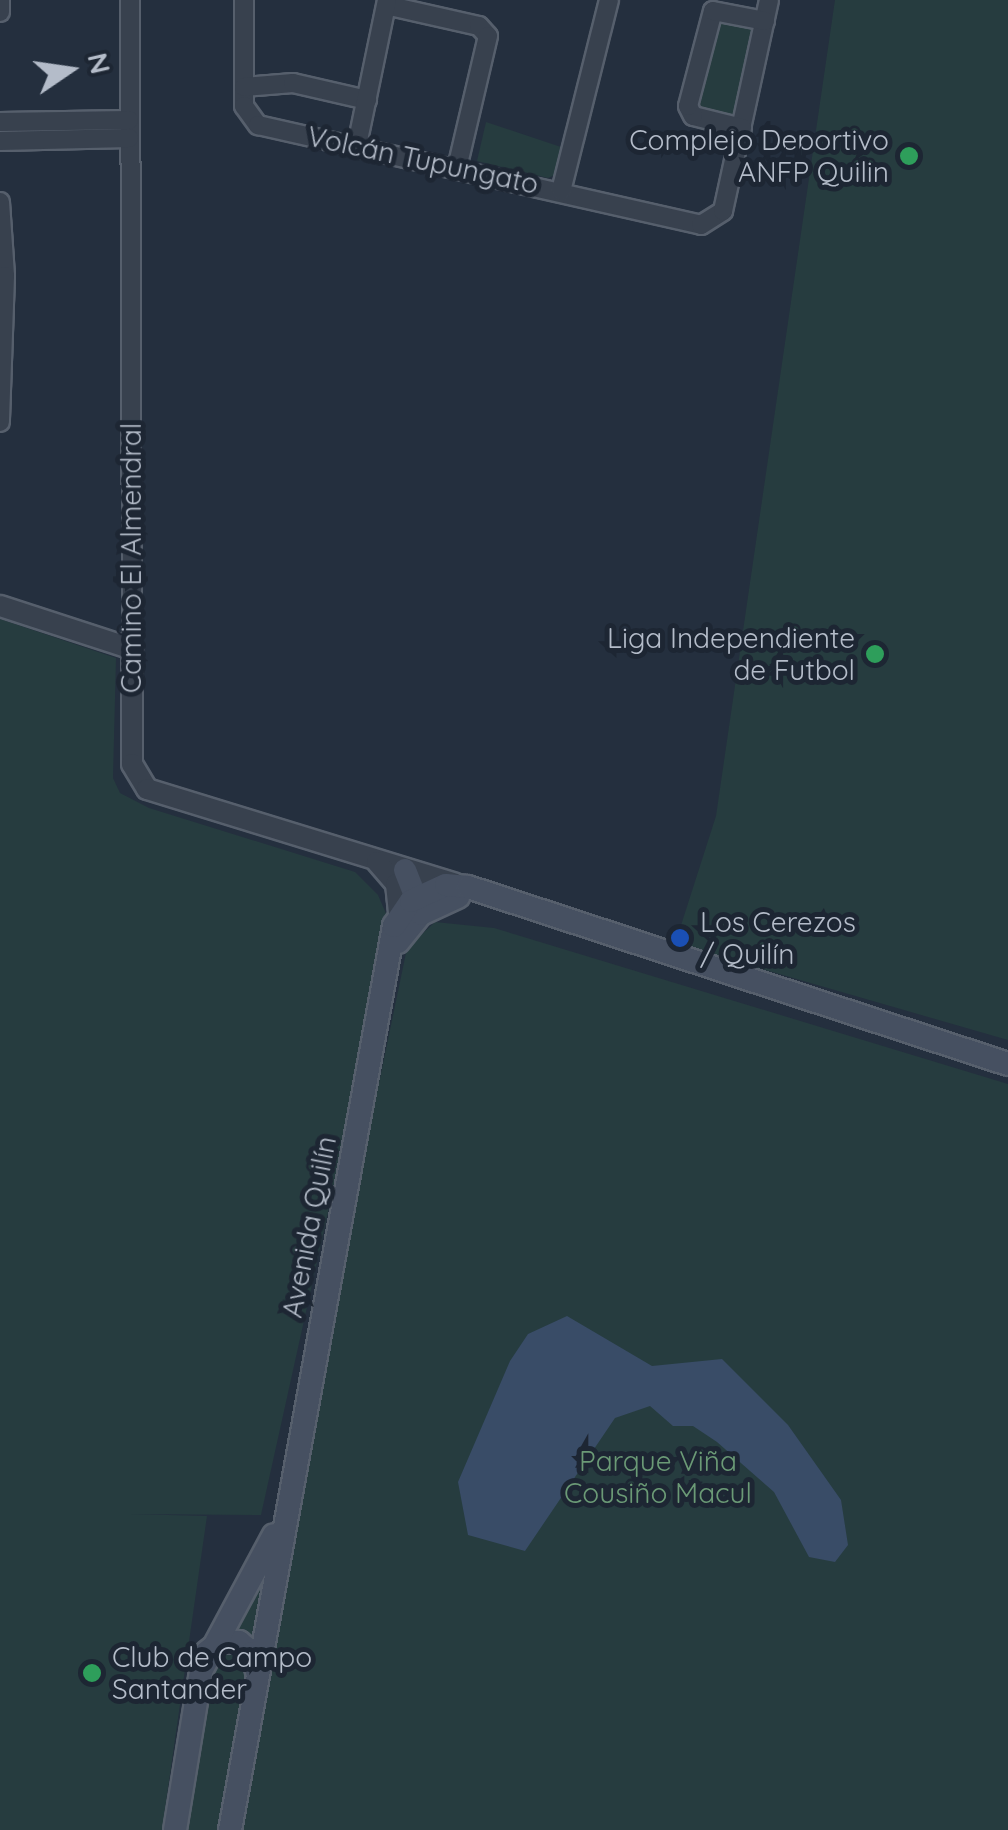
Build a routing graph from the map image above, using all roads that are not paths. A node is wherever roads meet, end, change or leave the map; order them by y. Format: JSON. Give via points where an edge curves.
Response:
{"nodes":[{"id":1,"x":0,"y":0,"type":"edge"},
{"id":2,"x":130,"y":0,"type":"edge"},
{"id":3,"x":244,"y":0,"type":"edge"},
{"id":4,"x":608,"y":0,"type":"edge"},
{"id":5,"x":770,"y":0,"type":"edge"},
{"id":6,"x":388,"y":3,"type":"edge"},
{"id":7,"x":0,"y":12,"type":"edge"},
{"id":8,"x":765,"y":21,"type":"junction"},
{"id":9,"x":244,"y":88,"type":"junction"},
{"id":10,"x":367,"y":100,"type":"junction"},
{"id":11,"x":0,"y":122,"type":"edge"},
{"id":12,"x":742,"y":128,"type":"junction"},
{"id":13,"x":129,"y":129,"type":"junction"},
{"id":14,"x":0,"y":141,"type":"edge"},
{"id":15,"x":357,"y":144,"type":"junction"},
{"id":16,"x":457,"y":168,"type":"junction"},
{"id":17,"x":561,"y":190,"type":"junction"},
{"id":18,"x":0,"y":202,"type":"edge"},
{"id":19,"x":0,"y":422,"type":"edge"},
{"id":20,"x":0,"y":606,"type":"edge"},
{"id":21,"x":132,"y":648,"type":"junction"},
{"id":22,"x":376,"y":861,"type":"junction"},
{"id":23,"x":405,"y":870,"type":"junction"},
{"id":24,"x":455,"y":884,"type":"junction"},
{"id":25,"x":495,"y":898,"type":"junction"},
{"id":26,"x":412,"y":908,"type":"junction"},
{"id":27,"x":1008,"y":1064,"type":"edge"},
{"id":28,"x":286,"y":1507,"type":"junction"},
{"id":29,"x":208,"y":1652,"type":"junction"},
{"id":30,"x":257,"y":1672,"type":"junction"},
{"id":31,"x":175,"y":1830,"type":"edge"},
{"id":32,"x":230,"y":1830,"type":"edge"}],
"edges":[{"from":1,"to":7,"type":"street"},
{"from":2,"to":13,"type":"street","name":"Camino El Almendral"},
{"from":3,"to":9,"type":"street","name":"Volcán Tupungato"},
{"from":4,"to":17,"type":"street"},
{"from":5,"to":8,"type":"street"},
{"from":6,"to":10,"type":"street"},
{"from":6,"to":16,"type":"street","via":[[486,32]]},
{"from":8,"to":12,"type":"street"},
{"from":8,"to":12,"type":"street","via":[[713,11],[688,106],[692,116]]},
{"from":9,"to":10,"type":"street","via":[[292,83]]},
{"from":9,"to":15,"type":"street","name":"Volcán Tupungato","via":[[245,111],[258,125]]},
{"from":10,"to":15,"type":"street"},
{"from":11,"to":13,"type":"street"},
{"from":12,"to":17,"type":"street","name":"Volcán Tupungato","via":[[723,211],[714,221],[696,224]]},
{"from":13,"to":14,"type":"street"},
{"from":13,"to":21,"type":"street","name":"Camino El Almendral"},
{"from":15,"to":16,"type":"street","name":"Volcán Tupungato"},
{"from":16,"to":17,"type":"street","name":"Volcán Tupungato"},
{"from":18,"to":19,"type":"street"},
{"from":20,"to":21,"type":"street"},
{"from":21,"to":22,"type":"street","name":"Camino El Almendral","via":[[132,764],[140,783]]},
{"from":22,"to":23,"type":"street","name":"Camino El Almendral"},
{"from":22,"to":26,"type":"street"},
{"from":23,"to":24,"type":"street","name":"Camino El Almendral"},
{"from":23,"to":26,"type":"main road"},
{"from":24,"to":25,"type":"main road"},
{"from":24,"to":26,"type":"main road"},
{"from":25,"to":26,"type":"main road","via":[[455,897]]},
{"from":25,"to":27,"type":"main road"},
{"from":26,"to":28,"type":"main road","name":"Avenida Quilín","via":[[390,958]]},
{"from":28,"to":29,"type":"main road","name":"Avenida Quilín"},
{"from":28,"to":30,"type":"main road","name":"Avenida Quilín"},
{"from":29,"to":30,"type":"main road","via":[[221,1641],[238,1642],[252,1654]]},
{"from":29,"to":31,"type":"main road","name":"Avenida Quilín","via":[[190,1714]]},
{"from":30,"to":32,"type":"main road","name":"Avenida Quilín"}]}
